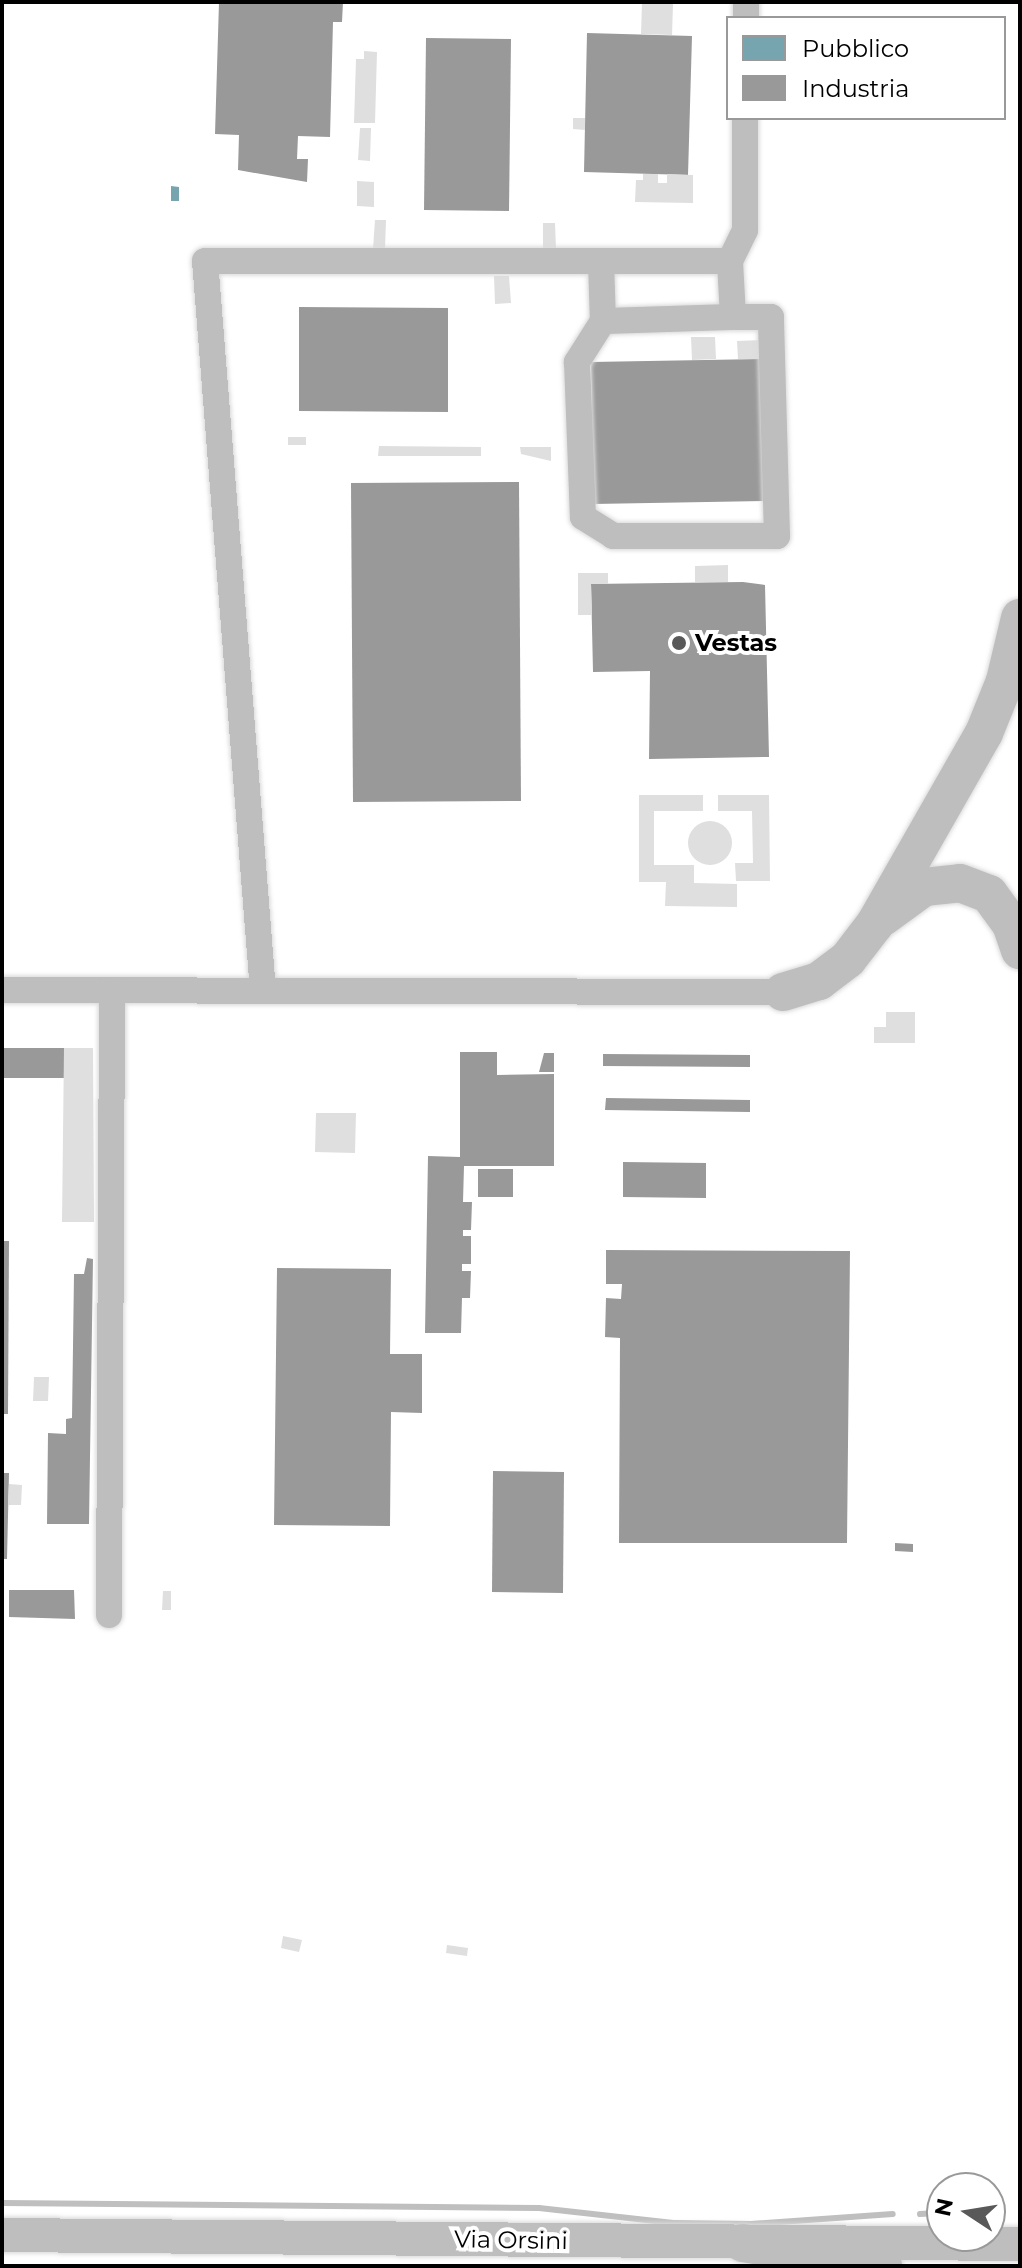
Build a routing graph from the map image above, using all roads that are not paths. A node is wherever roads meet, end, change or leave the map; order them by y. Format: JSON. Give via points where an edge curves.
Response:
{"nodes":[{"id":1,"x":745,"y":120,"type":"edge"},
{"id":2,"x":730,"y":261,"type":"junction"},
{"id":3,"x":601,"y":262,"type":"junction"},
{"id":4,"x":733,"y":317,"type":"junction"},
{"id":5,"x":603,"y":321,"type":"junction"},
{"id":6,"x":1020,"y":618,"type":"edge"},
{"id":7,"x":875,"y":924,"type":"junction"},
{"id":8,"x":1020,"y":950,"type":"edge"},
{"id":9,"x":2,"y":990,"type":"edge"},
{"id":10,"x":112,"y":990,"type":"junction"},
{"id":11,"x":263,"y":991,"type":"junction"},
{"id":12,"x":783,"y":992,"type":"joint"},
{"id":13,"x":109,"y":1615,"type":"dead end"},
{"id":14,"x":2,"y":2235,"type":"edge"},
{"id":15,"x":743,"y":2243,"type":"junction"},
{"id":16,"x":1020,"y":2244,"type":"edge"},
{"id":17,"x":883,"y":2266,"type":"edge"}],
"edges":[{"from":1,"to":2,"type":"street","via":[[745,230]]},
{"from":2,"to":3,"type":"street"},
{"from":2,"to":4,"type":"street"},
{"from":3,"to":5,"type":"street"},
{"from":3,"to":11,"type":"street","via":[[205,261]]},
{"from":4,"to":5,"type":"street"},
{"from":4,"to":5,"type":"street","via":[[771,317],[777,536],[613,536],[583,517],[577,362]]},
{"from":6,"to":7,"type":"highway","via":[[1005,681],[984,733]]},
{"from":7,"to":8,"type":"highway","via":[[924,887],[960,883],[989,894],[1011,924]]},
{"from":7,"to":12,"type":"highway","via":[[829,974]]},
{"from":9,"to":10,"type":"street"},
{"from":10,"to":11,"type":"street"},
{"from":10,"to":13,"type":"street"},
{"from":11,"to":12,"type":"street"},
{"from":14,"to":15,"type":"main road","name":"Via Orsini"},
{"from":15,"to":16,"type":"main road","name":"Via Orsini"},
{"from":15,"to":17,"type":"highway"}]}
